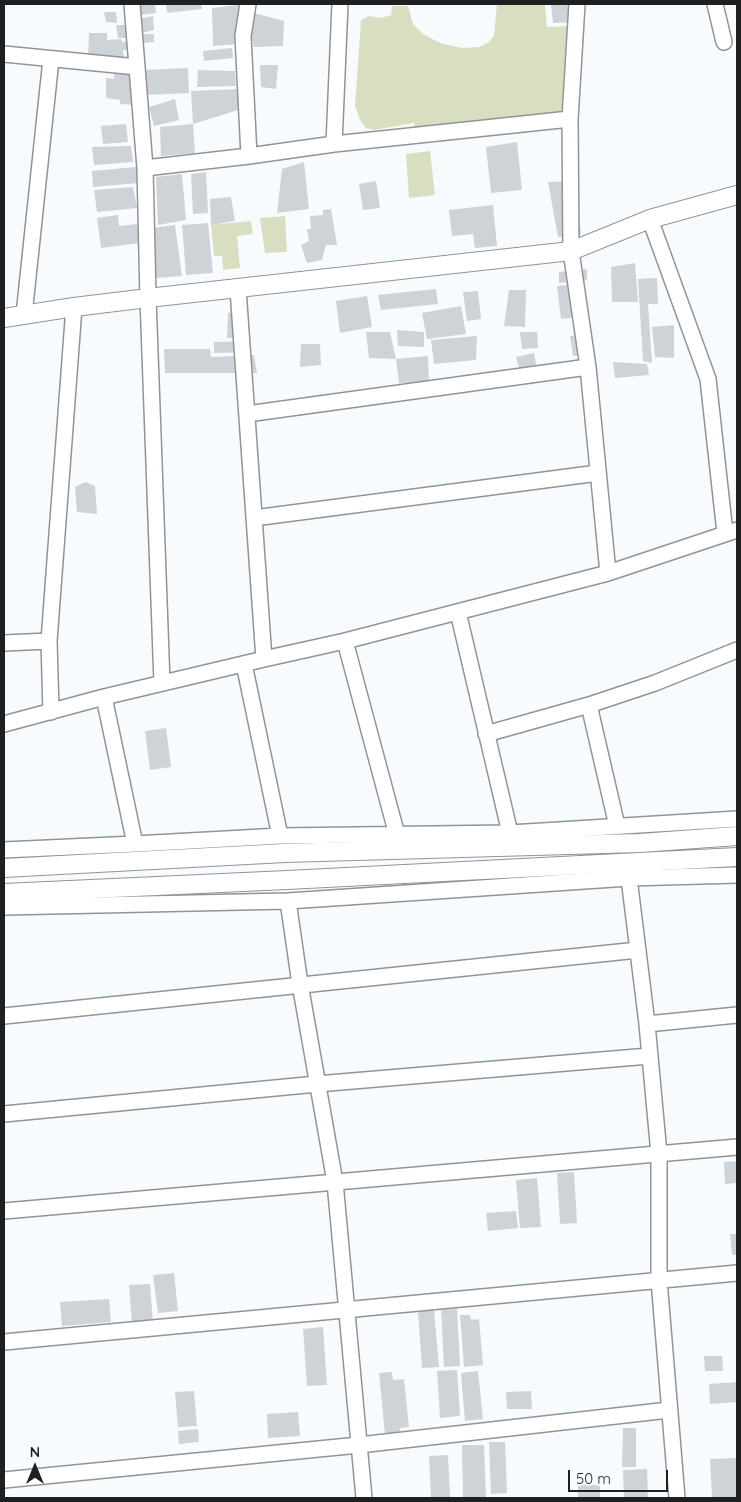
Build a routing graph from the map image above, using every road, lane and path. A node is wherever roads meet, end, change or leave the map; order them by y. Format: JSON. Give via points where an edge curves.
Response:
{"nodes":[{"id":1,"x":132,"y":4,"type":"edge"},
{"id":2,"x":248,"y":4,"type":"edge"},
{"id":3,"x":340,"y":4,"type":"edge"},
{"id":4,"x":577,"y":4,"type":"edge"},
{"id":5,"x":716,"y":4,"type":"edge"},
{"id":6,"x":724,"y":42,"type":"dead end"},
{"id":7,"x":4,"y":54,"type":"edge"},
{"id":8,"x":52,"y":59,"type":"junction"},
{"id":9,"x":137,"y":67,"type":"junction"},
{"id":10,"x":570,"y":119,"type":"junction"},
{"id":11,"x":334,"y":144,"type":"junction"},
{"id":12,"x":249,"y":156,"type":"junction"},
{"id":13,"x":145,"y":168,"type":"junction"},
{"id":14,"x":737,"y":194,"type":"edge"},
{"id":15,"x":650,"y":219,"type":"junction"},
{"id":16,"x":571,"y":251,"type":"junction"},
{"id":17,"x":238,"y":289,"type":"junction"},
{"id":18,"x":148,"y":298,"type":"junction"},
{"id":19,"x":74,"y":307,"type":"junction"},
{"id":20,"x":24,"y":315,"type":"junction"},
{"id":21,"x":4,"y":318,"type":"edge"},
{"id":22,"x":588,"y":367,"type":"junction"},
{"id":23,"x":247,"y":414,"type":"junction"},
{"id":24,"x":598,"y":473,"type":"junction"},
{"id":25,"x":254,"y":518,"type":"junction"},
{"id":26,"x":731,"y":531,"type":"edge"},
{"id":27,"x":608,"y":573,"type":"junction"},
{"id":28,"x":458,"y":612,"type":"junction"},
{"id":29,"x":49,"y":641,"type":"junction"},
{"id":30,"x":345,"y":641,"type":"junction"},
{"id":31,"x":4,"y":643,"type":"edge"},
{"id":32,"x":737,"y":650,"type":"edge"},
{"id":33,"x":264,"y":659,"type":"junction"},
{"id":34,"x":244,"y":664,"type":"junction"},
{"id":35,"x":162,"y":683,"type":"junction"},
{"id":36,"x":104,"y":697,"type":"junction"},
{"id":37,"x":589,"y":705,"type":"junction"},
{"id":38,"x":51,"y":712,"type":"junction"},
{"id":39,"x":4,"y":724,"type":"edge"},
{"id":40,"x":486,"y":734,"type":"junction"},
{"id":41,"x":737,"y":819,"type":"edge"},
{"id":42,"x":617,"y":826,"type":"junction"},
{"id":43,"x":510,"y":833,"type":"junction"},
{"id":44,"x":397,"y":835,"type":"junction"},
{"id":45,"x":280,"y":836,"type":"junction"},
{"id":46,"x":737,"y":836,"type":"edge"},
{"id":47,"x":136,"y":844,"type":"junction"},
{"id":48,"x":4,"y":850,"type":"edge"},
{"id":49,"x":737,"y":857,"type":"edge"},
{"id":50,"x":4,"y":868,"type":"edge"},
{"id":51,"x":737,"y":876,"type":"edge"},
{"id":52,"x":630,"y":878,"type":"junction"},
{"id":53,"x":4,"y":893,"type":"edge"},
{"id":54,"x":288,"y":901,"type":"junction"},
{"id":55,"x":4,"y":907,"type":"edge"},
{"id":56,"x":638,"y":950,"type":"junction"},
{"id":57,"x":300,"y":984,"type":"junction"},
{"id":58,"x":4,"y":1016,"type":"edge"},
{"id":59,"x":737,"y":1016,"type":"edge"},
{"id":60,"x":647,"y":1024,"type":"junction"},
{"id":61,"x":649,"y":1056,"type":"junction"},
{"id":62,"x":317,"y":1084,"type":"junction"},
{"id":63,"x":4,"y":1114,"type":"edge"},
{"id":64,"x":737,"y":1147,"type":"edge"},
{"id":65,"x":659,"y":1154,"type":"junction"},
{"id":66,"x":335,"y":1182,"type":"junction"},
{"id":67,"x":4,"y":1211,"type":"edge"},
{"id":68,"x":737,"y":1274,"type":"edge"},
{"id":69,"x":659,"y":1280,"type":"junction"},
{"id":70,"x":346,"y":1310,"type":"junction"},
{"id":71,"x":4,"y":1342,"type":"edge"},
{"id":72,"x":669,"y":1410,"type":"junction"},
{"id":73,"x":359,"y":1445,"type":"junction"},
{"id":74,"x":4,"y":1480,"type":"edge"},
{"id":75,"x":364,"y":1498,"type":"edge"},
{"id":76,"x":677,"y":1498,"type":"edge"}],
"edges":[{"from":1,"to":9,"type":"street"},
{"from":2,"to":12,"type":"street","via":[[243,36]]},
{"from":3,"to":11,"type":"street"},
{"from":4,"to":10,"type":"street"},
{"from":5,"to":6,"type":"street"},
{"from":7,"to":8,"type":"street"},
{"from":8,"to":9,"type":"street"},
{"from":8,"to":20,"type":"street"},
{"from":9,"to":13,"type":"street"},
{"from":10,"to":11,"type":"street"},
{"from":10,"to":16,"type":"street"},
{"from":11,"to":12,"type":"street"},
{"from":12,"to":13,"type":"street"},
{"from":13,"to":18,"type":"street"},
{"from":14,"to":15,"type":"street"},
{"from":15,"to":16,"type":"street"},
{"from":15,"to":26,"type":"street","via":[[708,379]]},
{"from":16,"to":17,"type":"street"},
{"from":16,"to":22,"type":"street"},
{"from":17,"to":18,"type":"street"},
{"from":17,"to":23,"type":"street"},
{"from":18,"to":19,"type":"street"},
{"from":18,"to":35,"type":"street"},
{"from":19,"to":20,"type":"street"},
{"from":19,"to":29,"type":"street"},
{"from":20,"to":21,"type":"street"},
{"from":22,"to":23,"type":"street"},
{"from":22,"to":24,"type":"street"},
{"from":23,"to":25,"type":"street"},
{"from":24,"to":25,"type":"street"},
{"from":24,"to":27,"type":"street"},
{"from":25,"to":33,"type":"street"},
{"from":26,"to":27,"type":"street"},
{"from":27,"to":28,"type":"street"},
{"from":28,"to":30,"type":"street"},
{"from":28,"to":40,"type":"street"},
{"from":29,"to":31,"type":"street"},
{"from":29,"to":38,"type":"street"},
{"from":30,"to":33,"type":"street"},
{"from":30,"to":44,"type":"street"},
{"from":32,"to":37,"type":"street","via":[[655,684]]},
{"from":33,"to":34,"type":"street"},
{"from":34,"to":35,"type":"street"},
{"from":34,"to":45,"type":"street"},
{"from":35,"to":36,"type":"street"},
{"from":36,"to":38,"type":"street"},
{"from":36,"to":47,"type":"street"},
{"from":37,"to":40,"type":"street"},
{"from":37,"to":42,"type":"street"},
{"from":38,"to":39,"type":"street"},
{"from":40,"to":43,"type":"street"},
{"from":41,"to":42,"type":"street"},
{"from":42,"to":43,"type":"street"},
{"from":43,"to":44,"type":"street"},
{"from":44,"to":45,"type":"street"},
{"from":45,"to":47,"type":"street"},
{"from":46,"to":50,"type":"street","via":[[640,843],[285,853]]},
{"from":47,"to":48,"type":"street"},
{"from":49,"to":53,"type":"street"},
{"from":51,"to":52,"type":"street"},
{"from":52,"to":54,"type":"street"},
{"from":52,"to":56,"type":"street"},
{"from":54,"to":55,"type":"street"},
{"from":54,"to":57,"type":"street"},
{"from":56,"to":57,"type":"street"},
{"from":56,"to":60,"type":"street"},
{"from":57,"to":58,"type":"street"},
{"from":57,"to":62,"type":"street"},
{"from":59,"to":60,"type":"street"},
{"from":60,"to":61,"type":"street"},
{"from":61,"to":62,"type":"street"},
{"from":61,"to":65,"type":"street"},
{"from":62,"to":63,"type":"street"},
{"from":62,"to":66,"type":"street"},
{"from":64,"to":65,"type":"street"},
{"from":65,"to":66,"type":"street"},
{"from":65,"to":69,"type":"street"},
{"from":66,"to":67,"type":"street"},
{"from":66,"to":70,"type":"street"},
{"from":68,"to":69,"type":"street"},
{"from":69,"to":70,"type":"street"},
{"from":69,"to":72,"type":"street"},
{"from":70,"to":71,"type":"street"},
{"from":70,"to":73,"type":"street"},
{"from":72,"to":73,"type":"street"},
{"from":72,"to":76,"type":"street"},
{"from":73,"to":74,"type":"street"},
{"from":73,"to":75,"type":"street"}]}
